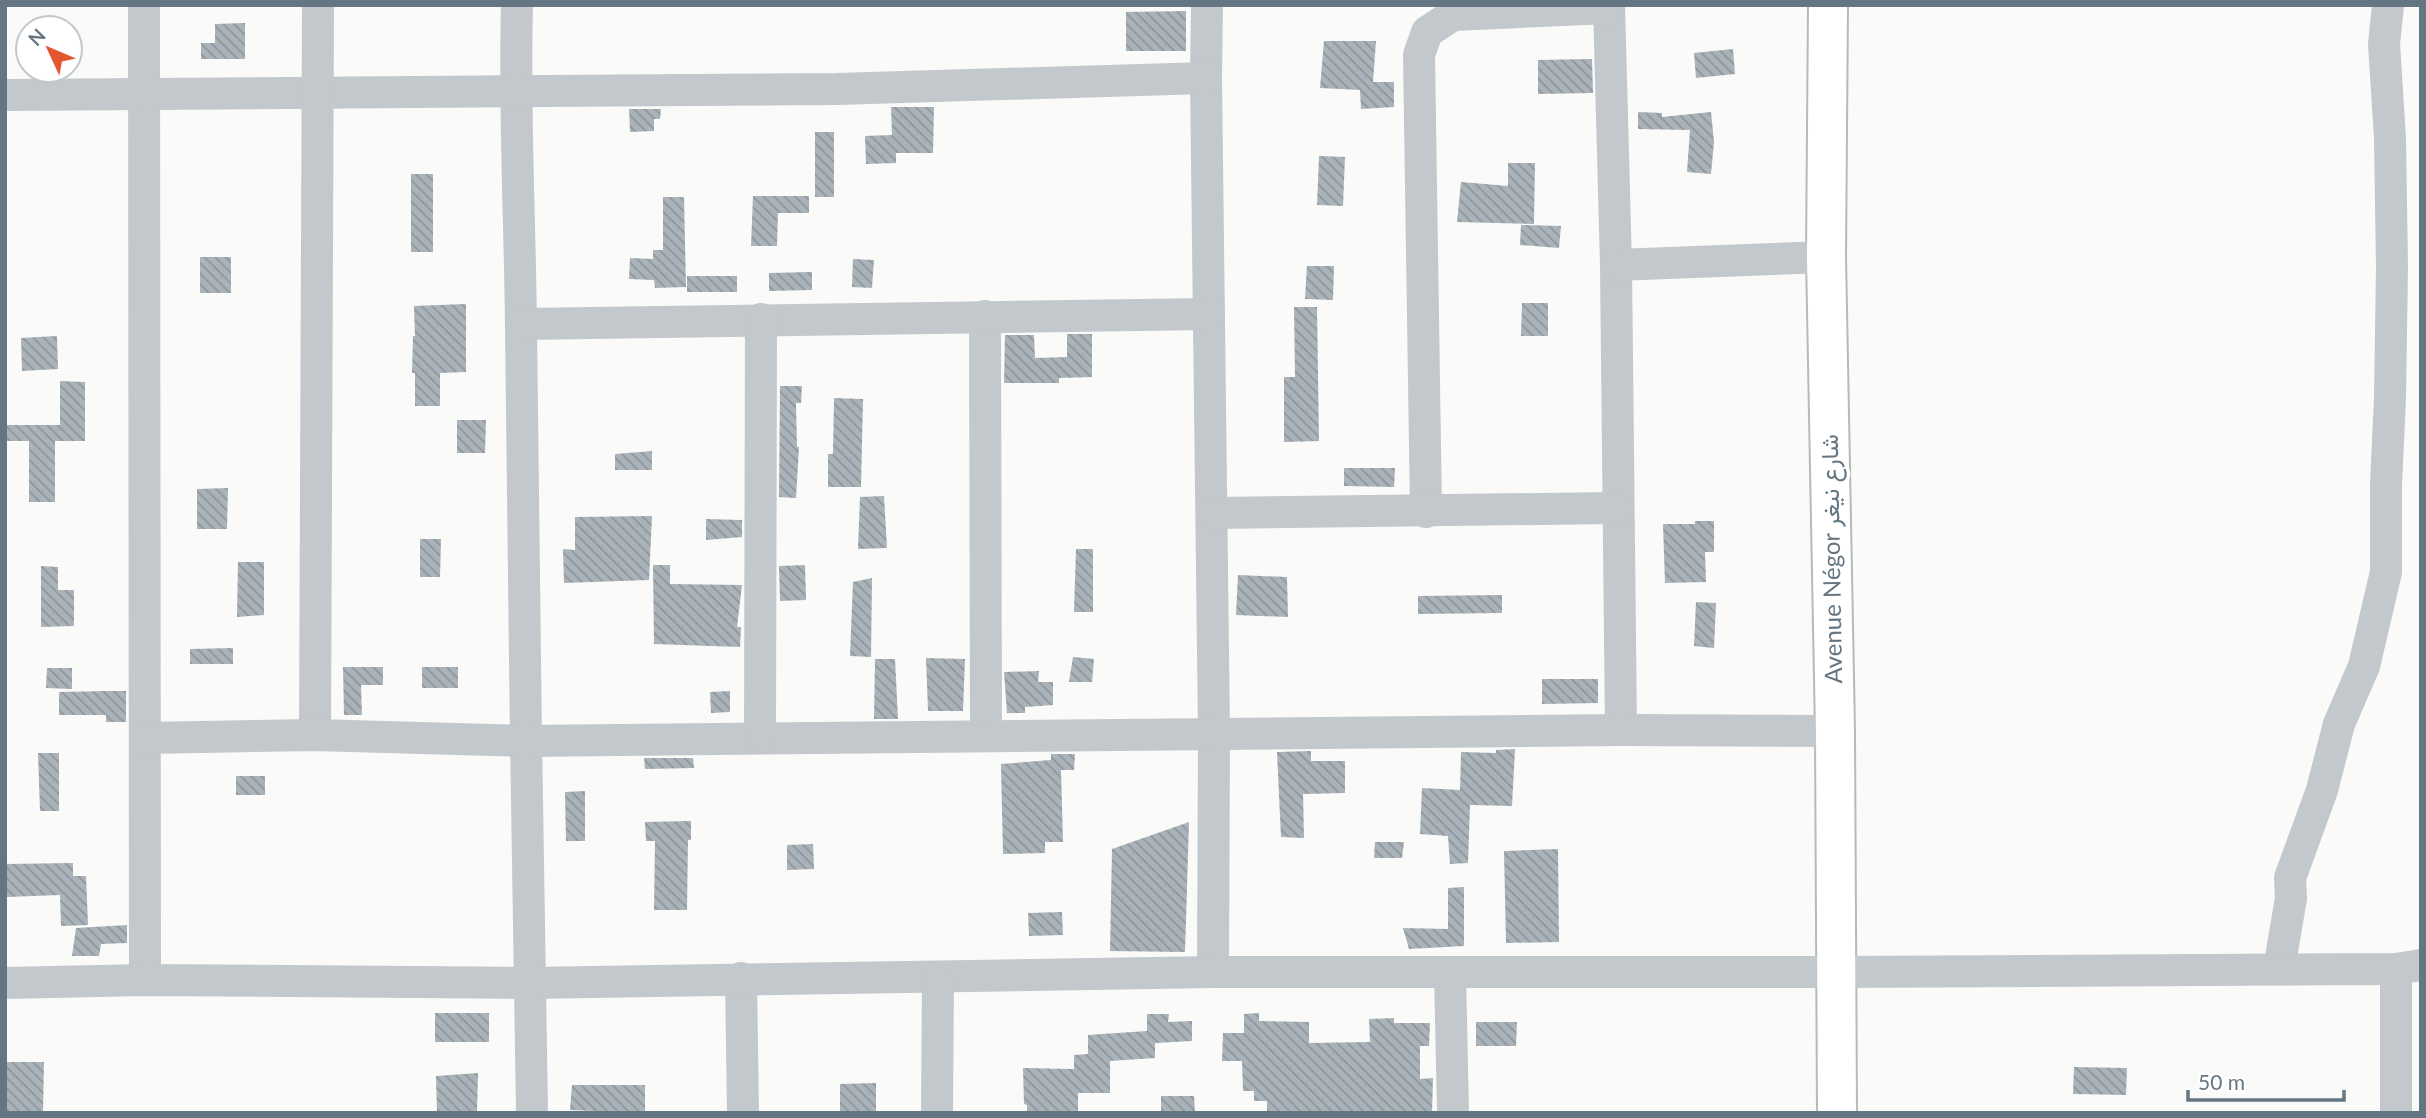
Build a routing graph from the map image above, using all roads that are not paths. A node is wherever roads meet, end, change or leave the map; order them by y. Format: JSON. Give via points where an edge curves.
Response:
{"nodes":[{"id":1,"x":144,"y":5,"type":"edge"},
{"id":2,"x":318,"y":5,"type":"edge"},
{"id":3,"x":517,"y":5,"type":"edge"},
{"id":4,"x":1207,"y":5,"type":"edge"},
{"id":5,"x":1828,"y":5,"type":"edge"},
{"id":6,"x":2388,"y":5,"type":"edge"},
{"id":7,"x":1609,"y":7,"type":"edge"},
{"id":8,"x":1206,"y":78,"type":"junction"},
{"id":9,"x":515,"y":91,"type":"junction"},
{"id":10,"x":145,"y":93,"type":"junction"},
{"id":11,"x":318,"y":93,"type":"junction"},
{"id":12,"x":5,"y":95,"type":"edge"},
{"id":13,"x":1826,"y":257,"type":"junction"},
{"id":14,"x":1616,"y":265,"type":"junction"},
{"id":15,"x":1209,"y":314,"type":"junction"},
{"id":16,"x":985,"y":316,"type":"junction"},
{"id":17,"x":761,"y":319,"type":"junction"},
{"id":18,"x":521,"y":324,"type":"junction"},
{"id":19,"x":1617,"y":508,"type":"junction"},
{"id":20,"x":1426,"y":512,"type":"junction"},
{"id":21,"x":1212,"y":513,"type":"junction"},
{"id":22,"x":1621,"y":730,"type":"junction"},
{"id":23,"x":1835,"y":731,"type":"junction"},
{"id":24,"x":1214,"y":733,"type":"junction"},
{"id":25,"x":315,"y":735,"type":"junction"},
{"id":26,"x":986,"y":736,"type":"junction"},
{"id":27,"x":145,"y":738,"type":"junction"},
{"id":28,"x":760,"y":738,"type":"junction"},
{"id":29,"x":524,"y":741,"type":"junction"},
{"id":30,"x":2409,"y":967,"type":"edge"},
{"id":31,"x":2279,"y":970,"type":"junction"},
{"id":32,"x":1213,"y":972,"type":"junction"},
{"id":33,"x":1450,"y":972,"type":"junction"},
{"id":34,"x":1836,"y":972,"type":"junction"},
{"id":35,"x":938,"y":977,"type":"junction"},
{"id":36,"x":741,"y":978,"type":"junction"},
{"id":37,"x":145,"y":980,"type":"junction"},
{"id":38,"x":5,"y":983,"type":"edge"},
{"id":39,"x":530,"y":983,"type":"junction"},
{"id":40,"x":532,"y":1113,"type":"edge"},
{"id":41,"x":743,"y":1113,"type":"edge"},
{"id":42,"x":937,"y":1113,"type":"edge"},
{"id":43,"x":1452,"y":1113,"type":"edge"},
{"id":44,"x":1837,"y":1113,"type":"edge"},
{"id":45,"x":2396,"y":1113,"type":"edge"}],
"edges":[{"from":1,"to":10,"type":"street"},
{"from":2,"to":11,"type":"street"},
{"from":3,"to":9,"type":"street"},
{"from":4,"to":8,"type":"street"},
{"from":5,"to":13,"type":"main road","name":"Avenue Négor شارع نيغر"},
{"from":6,"to":31,"type":"street","via":[[2384,44],[2392,267],[2386,572],[2364,666],[2339,724],[2322,790],[2290,878]]},
{"from":7,"to":14,"type":"street"},
{"from":7,"to":20,"type":"street","via":[[1453,15],[1427,32],[1419,55]]},
{"from":8,"to":9,"type":"street","via":[[837,89]]},
{"from":8,"to":15,"type":"street"},
{"from":9,"to":11,"type":"street"},
{"from":9,"to":18,"type":"street"},
{"from":10,"to":11,"type":"street"},
{"from":10,"to":12,"type":"street"},
{"from":10,"to":27,"type":"street"},
{"from":11,"to":25,"type":"street"},
{"from":13,"to":14,"type":"street"},
{"from":13,"to":23,"type":"main road","name":"Avenue Négor شارع نيغر"},
{"from":14,"to":19,"type":"street"},
{"from":15,"to":16,"type":"street"},
{"from":15,"to":21,"type":"street"},
{"from":16,"to":17,"type":"street"},
{"from":16,"to":26,"type":"street"},
{"from":17,"to":18,"type":"street"},
{"from":17,"to":28,"type":"street"},
{"from":18,"to":29,"type":"street"},
{"from":19,"to":20,"type":"street"},
{"from":19,"to":22,"type":"street"},
{"from":20,"to":21,"type":"street"},
{"from":21,"to":24,"type":"street"},
{"from":22,"to":23,"type":"street"},
{"from":22,"to":24,"type":"street"},
{"from":23,"to":34,"type":"main road","name":"Avenue Négor شارع نيغر"},
{"from":24,"to":26,"type":"street"},
{"from":24,"to":32,"type":"street"},
{"from":25,"to":27,"type":"street"},
{"from":25,"to":29,"type":"street"},
{"from":26,"to":28,"type":"street"},
{"from":27,"to":37,"type":"street"},
{"from":28,"to":29,"type":"street"},
{"from":29,"to":39,"type":"street"},
{"from":30,"to":31,"type":"street"},
{"from":30,"to":45,"type":"street"},
{"from":31,"to":34,"type":"street"},
{"from":32,"to":33,"type":"street"},
{"from":32,"to":35,"type":"street"},
{"from":33,"to":34,"type":"street"},
{"from":33,"to":43,"type":"street"},
{"from":34,"to":44,"type":"main road","name":"Avenue Négor شارع نيغر"},
{"from":35,"to":36,"type":"street"},
{"from":35,"to":42,"type":"street"},
{"from":36,"to":39,"type":"street"},
{"from":36,"to":41,"type":"street"},
{"from":37,"to":38,"type":"street"},
{"from":37,"to":39,"type":"street"},
{"from":39,"to":40,"type":"street"}]}
